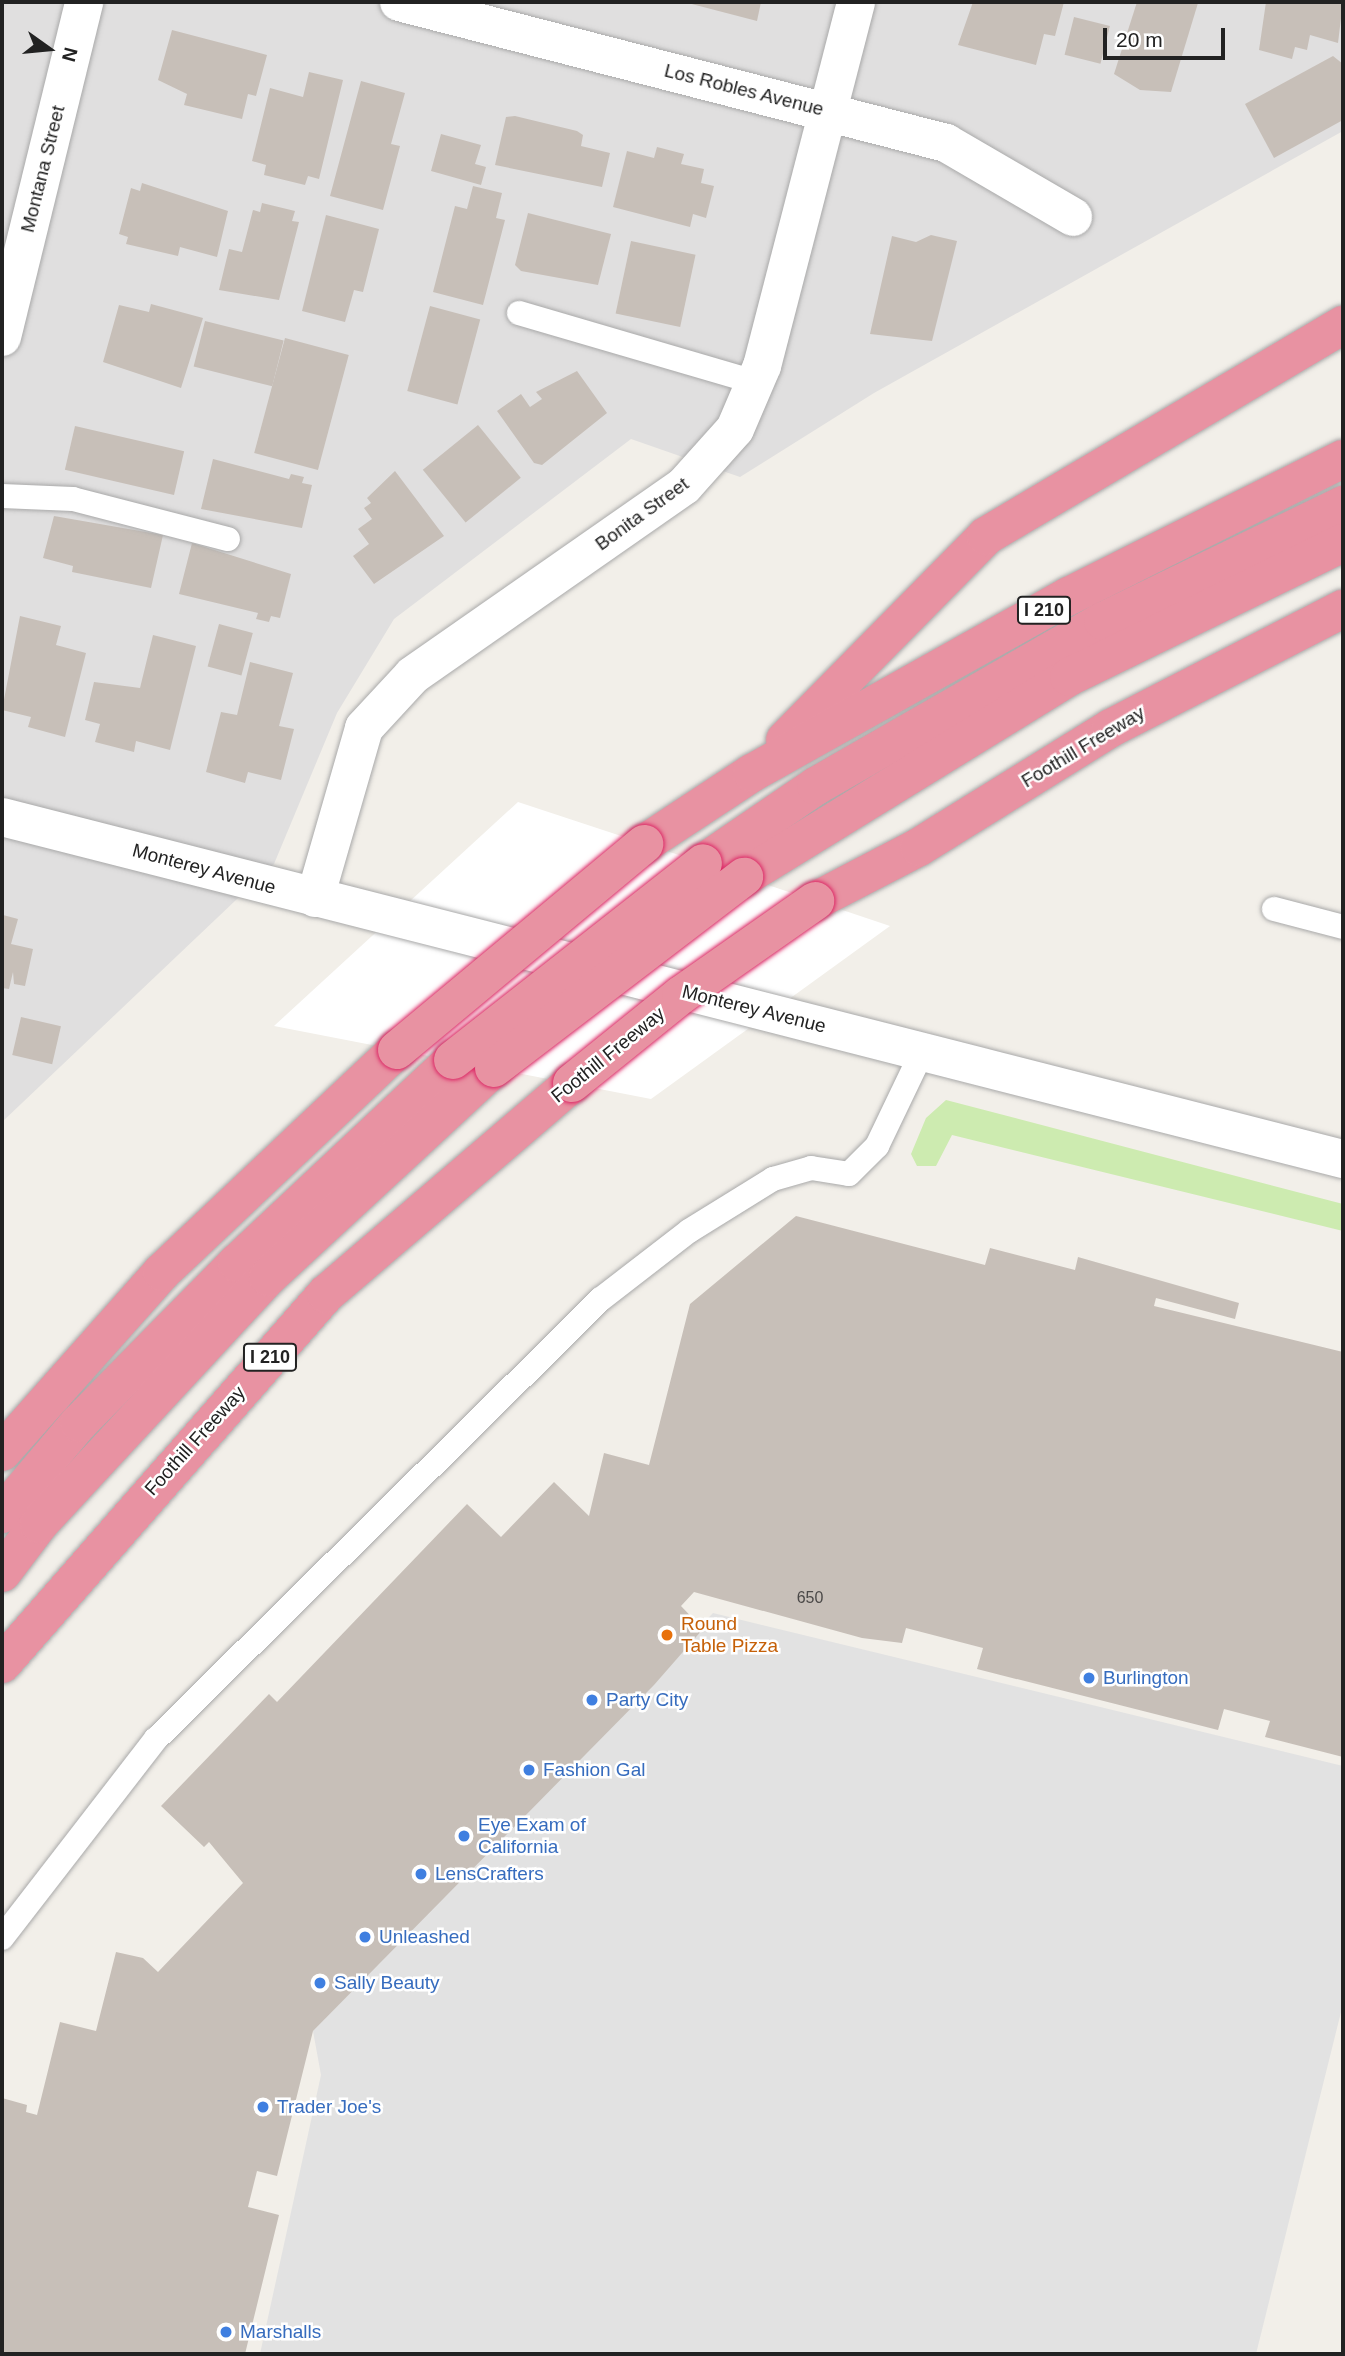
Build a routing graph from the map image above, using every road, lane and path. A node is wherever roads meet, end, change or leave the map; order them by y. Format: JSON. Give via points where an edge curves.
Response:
{"nodes":[{"id":1,"x":85,"y":2,"type":"edge"},
{"id":2,"x":399,"y":2,"type":"edge"},
{"id":3,"x":856,"y":2,"type":"edge"},
{"id":4,"x":828,"y":111,"type":"junction"},
{"id":5,"x":1073,"y":217,"type":"dead end"},
{"id":6,"x":520,"y":313,"type":"dead end"},
{"id":7,"x":1343,"y":326,"type":"edge"},
{"id":8,"x":2,"y":337,"type":"edge"},
{"id":9,"x":754,"y":382,"type":"junction"},
{"id":10,"x":1343,"y":460,"type":"edge"},
{"id":11,"x":2,"y":496,"type":"edge"},
{"id":12,"x":1343,"y":505,"type":"edge"},
{"id":13,"x":228,"y":539,"type":"dead end"},
{"id":14,"x":1343,"y":543,"type":"edge"},
{"id":15,"x":1343,"y":609,"type":"edge"},
{"id":16,"x":752,"y":773,"type":"junction"},
{"id":17,"x":2,"y":817,"type":"edge"},
{"id":18,"x":315,"y":898,"type":"junction"},
{"id":19,"x":1274,"y":909,"type":"dead end"},
{"id":20,"x":1343,"y":927,"type":"edge"},
{"id":21,"x":922,"y":1052,"type":"junction"},
{"id":22,"x":1343,"y":1159,"type":"edge"},
{"id":23,"x":2,"y":1452,"type":"edge"},
{"id":24,"x":2,"y":1514,"type":"edge"},
{"id":25,"x":2,"y":1573,"type":"edge"},
{"id":26,"x":2,"y":1664,"type":"edge"},
{"id":27,"x":2,"y":1938,"type":"edge"}],
"edges":[{"from":1,"to":8,"type":"street","name":"Montana Street"},
{"from":2,"to":4,"type":"street","name":"Los Robles Avenue"},
{"from":3,"to":4,"type":"street","name":"Bonita Street"},
{"from":4,"to":5,"type":"street","name":"Los Robles Avenue","via":[[946,143]]},
{"from":4,"to":9,"type":"street","name":"Bonita Street"},
{"from":6,"to":9,"type":"lane"},
{"from":7,"to":16,"type":"highway","via":[[986,536]]},
{"from":9,"to":18,"type":"street","name":"Bonita Street","via":[[735,429],[684,486],[412,676],[364,728]]},
{"from":10,"to":16,"type":"highway","number":"I 210","via":[[1069,596]]},
{"from":11,"to":13,"type":"lane","via":[[74,499]]},
{"from":12,"to":24,"type":"highway","bridge":true,"via":[[1103,621],[816,786],[703,863],[453,1060],[237,1263],[79,1423]]},
{"from":14,"to":25,"type":"highway","bridge":true,"via":[[1069,677],[744,877],[494,1068],[268,1277],[39,1524]]},
{"from":15,"to":26,"type":"highway","name":"Foothill Freeway","number":"I 210","bridge":true,"via":[[1111,728],[919,847],[815,901],[681,995],[326,1294]]},
{"from":16,"to":23,"type":"highway","number":"I 210","bridge":true,"via":[[644,844],[397,1050],[162,1272]]},
{"from":17,"to":18,"type":"street","name":"Monterey Avenue"},
{"from":18,"to":21,"type":"street","name":"Monterey Avenue"},
{"from":19,"to":20,"type":"lane"},
{"from":21,"to":22,"type":"street","name":"Monterey Avenue"},
{"from":21,"to":27,"type":"lane","via":[[877,1146],[849,1174],[811,1168],[773,1179],[689,1231],[601,1299],[156,1739]]}]}
